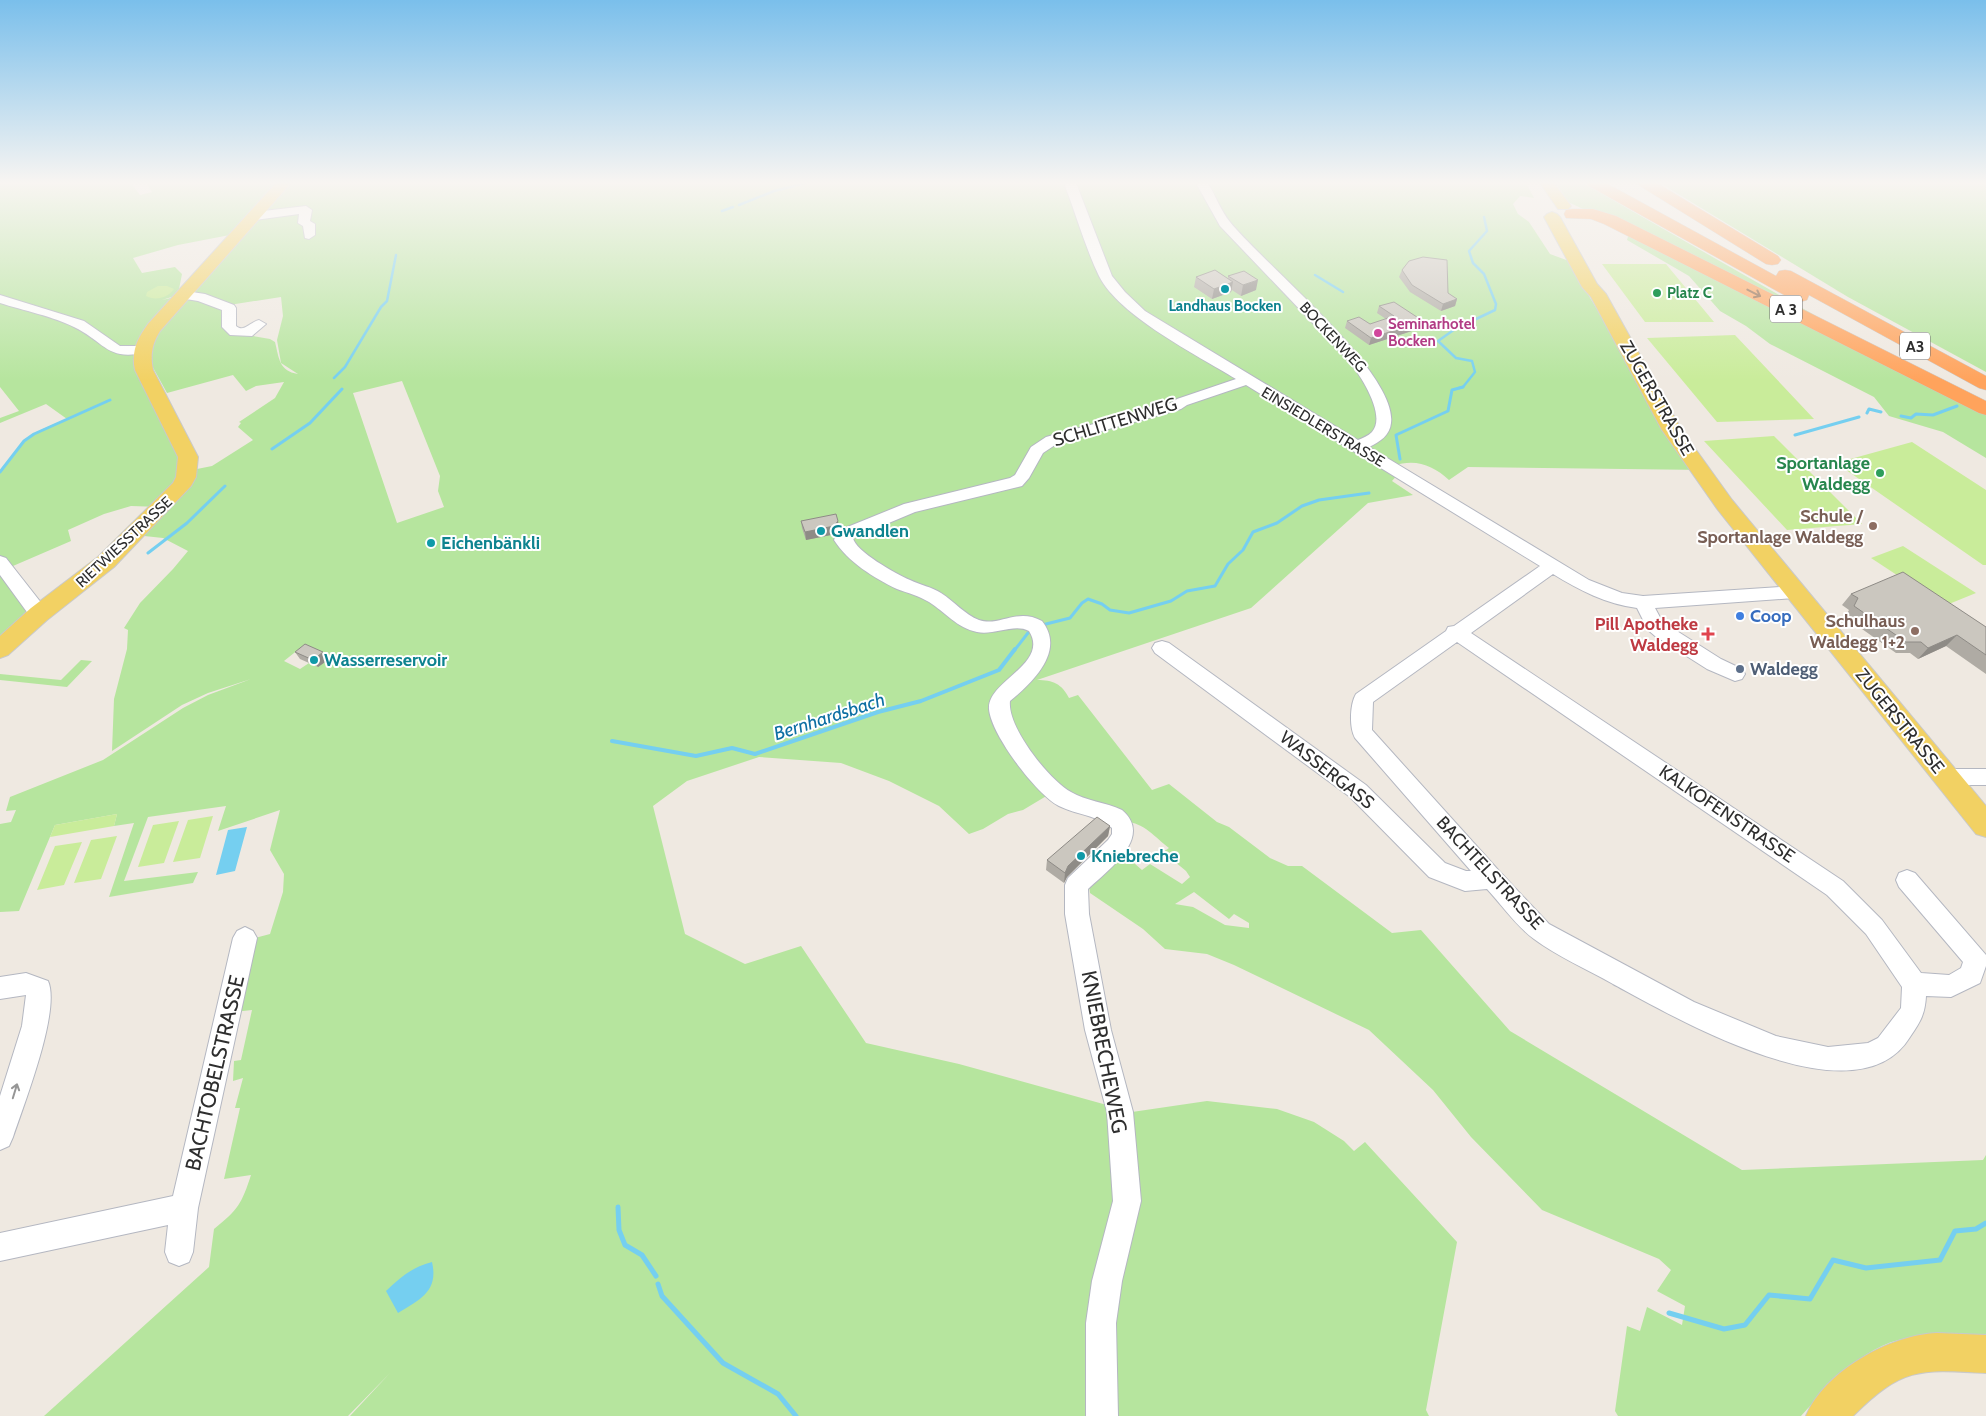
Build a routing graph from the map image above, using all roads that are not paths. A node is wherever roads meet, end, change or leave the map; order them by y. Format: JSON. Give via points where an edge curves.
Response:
{"nodes":[{"id":1,"x":225,"y":249,"type":"edge"},
{"id":2,"x":1094,"y":249,"type":"edge"},
{"id":3,"x":1249,"y":249,"type":"edge"},
{"id":4,"x":1572,"y":249,"type":"edge"},
{"id":5,"x":1668,"y":249,"type":"edge"},
{"id":6,"x":1715,"y":249,"type":"edge"},
{"id":7,"x":1738,"y":249,"type":"edge"},
{"id":8,"x":1754,"y":249,"type":"edge"},
{"id":9,"x":185,"y":295,"type":"junction"},
{"id":10,"x":0,"y":299,"type":"edge"},
{"id":11,"x":1869,"y":320,"type":"junction"},
{"id":12,"x":259,"y":324,"type":"dead end"},
{"id":13,"x":142,"y":349,"type":"junction"},
{"id":14,"x":1246,"y":380,"type":"junction"},
{"id":15,"x":1986,"y":384,"type":"edge"},
{"id":16,"x":1986,"y":399,"type":"edge"},
{"id":17,"x":1986,"y":409,"type":"edge"},
{"id":18,"x":1355,"y":447,"type":"junction"},
{"id":19,"x":0,"y":562,"type":"edge"},
{"id":20,"x":1552,"y":566,"type":"junction"},
{"id":21,"x":1794,"y":592,"type":"junction"},
{"id":22,"x":1643,"y":602,"type":"junction"},
{"id":23,"x":39,"y":614,"type":"junction"},
{"id":24,"x":1455,"y":632,"type":"junction"},
{"id":25,"x":1162,"y":648,"type":"dead end"},
{"id":26,"x":0,"y":649,"type":"edge"},
{"id":27,"x":1735,"y":674,"type":"dead end"},
{"id":28,"x":1946,"y":777,"type":"junction"},
{"id":29,"x":1986,"y":777,"type":"edge"},
{"id":30,"x":1121,"y":825,"type":"joint"},
{"id":31,"x":1986,"y":826,"type":"edge"},
{"id":32,"x":1492,"y":879,"type":"junction"},
{"id":33,"x":1907,"y":880,"type":"dead end"},
{"id":34,"x":245,"y":938,"type":"dead end"},
{"id":35,"x":1914,"y":984,"type":"junction"},
{"id":36,"x":0,"y":988,"type":"edge"},
{"id":37,"x":0,"y":1137,"type":"edge"},
{"id":38,"x":184,"y":1208,"type":"junction"},
{"id":39,"x":0,"y":1247,"type":"edge"},
{"id":40,"x":178,"y":1252,"type":"dead end"},
{"id":41,"x":1986,"y":1354,"type":"edge"},
{"id":42,"x":1102,"y":1416,"type":"edge"},
{"id":43,"x":1826,"y":1416,"type":"edge"}],
"edges":[{"from":1,"to":9,"type":"main road"},
{"from":2,"to":14,"type":"street","name":"EINSIEDLERSTRASSE","via":[[1101,268],[1120,295],[1152,322]]},
{"from":3,"to":18,"type":"street","name":"BOCKENWEG","via":[[1372,380],[1384,423],[1376,437]]},
{"from":4,"to":21,"type":"main road","name":"ZUGERSTRASSE","via":[[1590,287],[1598,294],[1672,430],[1725,505]]},
{"from":5,"to":17,"type":"highway","number":"A 3","one_way":true},
{"from":6,"to":16,"type":"highway","number":"A3"},
{"from":7,"to":11,"type":"highway","number":"A3"},
{"from":8,"to":11,"type":"highway"},
{"from":9,"to":12,"type":"street","via":[[229,308],[229,327],[235,332],[247,333]]},
{"from":9,"to":13,"type":"main road","via":[[154,328]]},
{"from":10,"to":13,"type":"street","via":[[79,324],[115,349]]},
{"from":11,"to":15,"type":"highway","number":"A3"},
{"from":13,"to":23,"type":"main road","name":"RIETWIESSTRASSE","via":[[144,370],[188,457],[186,477],[178,491],[122,547],[84,581]]},
{"from":14,"to":18,"type":"street","name":"EINSIEDLERSTRASSE"},
{"from":14,"to":30,"type":"street","name":"SCHLITTENWEG","via":[[1176,406],[1052,440],[1037,450],[1016,482],[892,514],[846,534],[844,540],[850,549],[880,571],[936,598],[967,622],[992,628],[1018,622],[1031,624],[1041,632],[1035,664],[1000,698],[999,711],[1006,728],[1053,792],[1076,804],[1102,811]]},
{"from":18,"to":20,"type":"street","name":"EINSIEDLERSTRASSE"},
{"from":19,"to":23,"type":"street"},
{"from":20,"to":22,"type":"street","name":"EINSIEDLERSTRASSE","via":[[1608,595]]},
{"from":20,"to":24,"type":"street","name":"BACHTELSTRASSE"},
{"from":21,"to":22,"type":"street","name":"EINSIEDLERSTRASSE"},
{"from":21,"to":28,"type":"main road","name":"ZUGERSTRASSE"},
{"from":22,"to":27,"type":"street","via":[[1655,625],[1662,631]]},
{"from":23,"to":26,"type":"main road","name":"RIETWIESSTRASSE"},
{"from":24,"to":32,"type":"street","name":"BACHTELSTRASSE","via":[[1363,699],[1362,732]]},
{"from":24,"to":35,"type":"street","name":"KALKOFENSTRASSE","via":[[1835,888],[1874,927]]},
{"from":25,"to":32,"type":"street","name":"WASSERGASS","via":[[1358,791],[1437,870],[1465,881]]},
{"from":28,"to":29,"type":"street"},
{"from":28,"to":31,"type":"main road","name":"ZUGERSTRASSE"},
{"from":30,"to":42,"type":"street","name":"KNIEBRECHEWEG","via":[[1123,835],[1116,845],[1076,885],[1077,914],[1098,1030],[1120,1112],[1126,1201],[1107,1281],[1101,1323]]},
{"from":32,"to":35,"type":"street","name":"BACHTELSTRASSE","via":[[1541,931],[1685,1010],[1776,1048],[1828,1059],[1868,1055],[1887,1047],[1912,1011]]},
{"from":33,"to":35,"type":"street","via":[[1976,959],[1971,975],[1951,986]]},
{"from":34,"to":38,"type":"street","name":"BACHTOBELSTRASSE"},
{"from":37,"to":36,"type":"street","one_way":true,"via":[[35,1026],[32,986]]},
{"from":38,"to":39,"type":"street"},
{"from":38,"to":40,"type":"street","name":"BACHTOBELSTRASSE"},
{"from":41,"to":43,"type":"main road","via":[[1920,1353],[1892,1362],[1850,1390]]}]}
